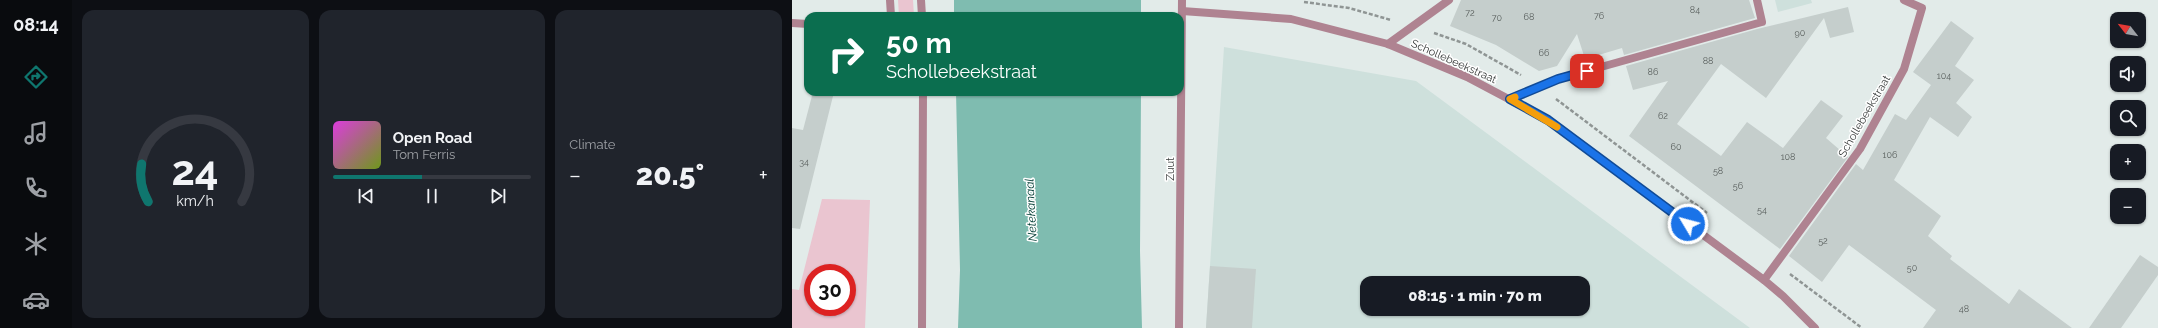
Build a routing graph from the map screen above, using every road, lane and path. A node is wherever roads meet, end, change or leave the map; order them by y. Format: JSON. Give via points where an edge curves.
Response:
{"nodes":[{"id":1,"x":890,"y":0,"type":"edge"},
{"id":2,"x":921,"y":0,"type":"edge"},
{"id":3,"x":1182,"y":0,"type":"edge"},
{"id":4,"x":1449,"y":0,"type":"edge"},
{"id":5,"x":1757,"y":0,"type":"edge"},
{"id":6,"x":1904,"y":0,"type":"edge"},
{"id":7,"x":1182,"y":11,"type":"joint"},
{"id":8,"x":891,"y":12,"type":"edge"},
{"id":9,"x":922,"y":12,"type":"edge"},
{"id":10,"x":792,"y":23,"type":"edge"},
{"id":11,"x":804,"y":24,"type":"edge"},
{"id":12,"x":1388,"y":44,"type":"junction"},
{"id":13,"x":923,"y":96,"type":"edge"},
{"id":14,"x":1181,"y":96,"type":"edge"},
{"id":15,"x":1510,"y":99,"type":"junction"},
{"id":16,"x":1764,"y":280,"type":"junction"},
{"id":17,"x":922,"y":328,"type":"edge"},
{"id":18,"x":1179,"y":328,"type":"edge"},
{"id":19,"x":1815,"y":328,"type":"edge"}],
"edges":[{"from":1,"to":8,"type":"street"},
{"from":2,"to":9,"type":"street"},
{"from":3,"to":7,"type":"street","name":"Zuut"},
{"from":4,"to":12,"type":"street","name":"Schollebeekstraat"},
{"from":5,"to":15,"type":"street","via":[[1762,22],[1558,79]]},
{"from":6,"to":16,"type":"street","name":"Schollebeekstraat","via":[[1922,8],[1904,69],[1860,149]]},
{"from":7,"to":12,"type":"street","name":"Schollebeekstraat","via":[[1291,19]]},
{"from":10,"to":11,"type":"street"},
{"from":12,"to":15,"type":"street","name":"Schollebeekstraat","via":[[1467,77]]},
{"from":13,"to":17,"type":"street"},
{"from":14,"to":18,"type":"street","name":"Zuut"},
{"from":15,"to":16,"type":"street","name":"Schollebeekstraat","via":[[1548,120]]},
{"from":16,"to":19,"type":"street","name":"Schollebeekstraat"}]}
